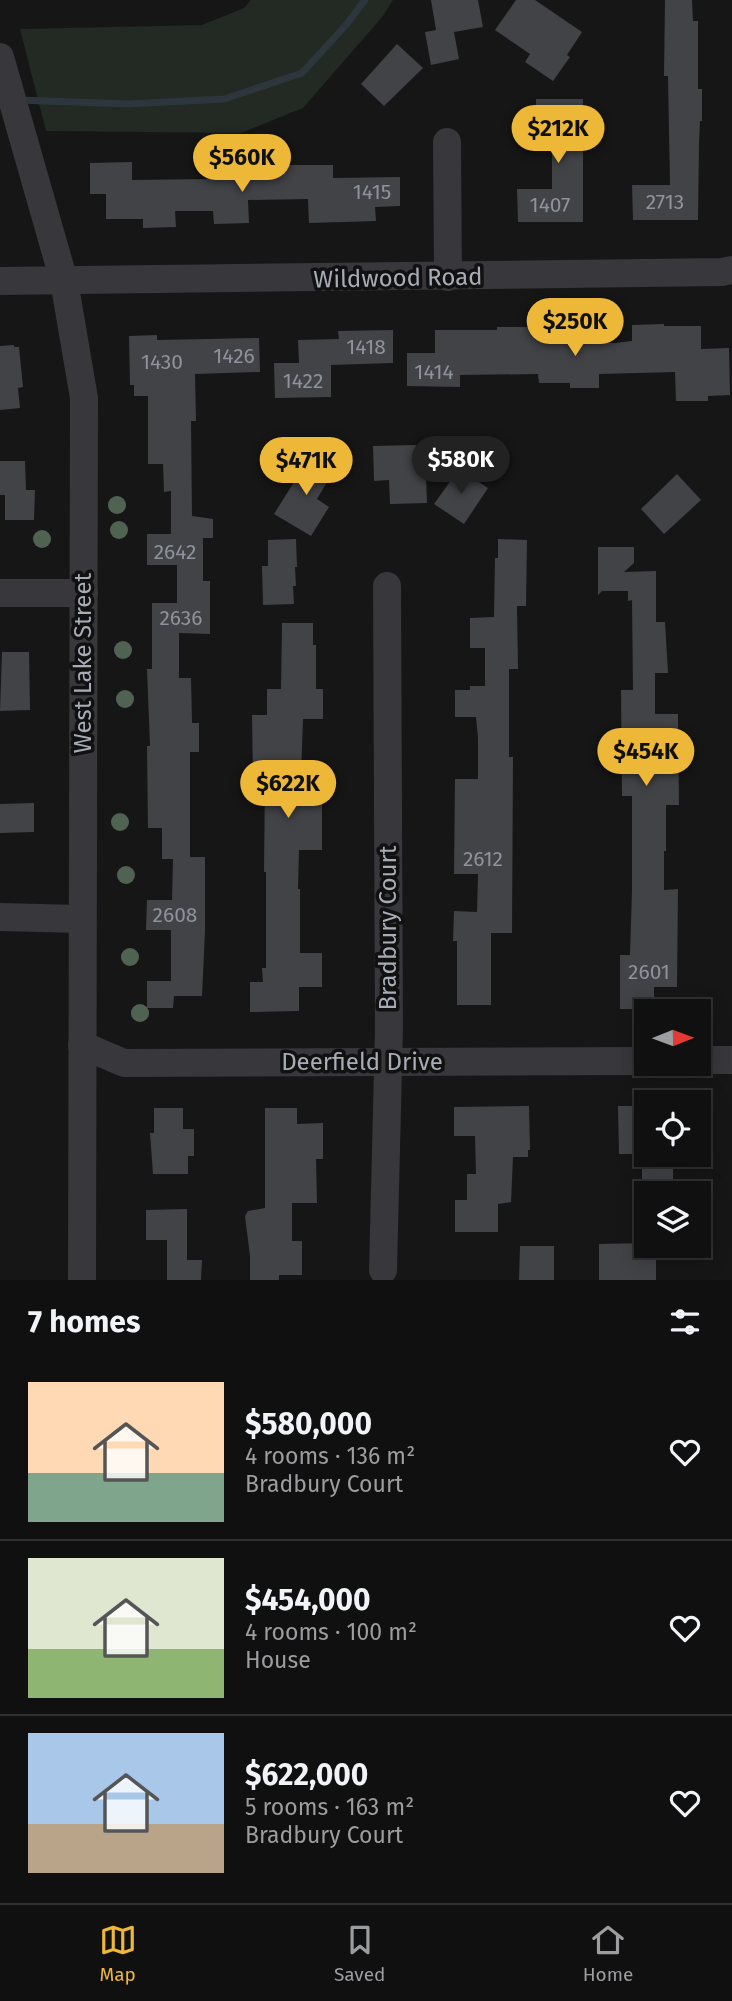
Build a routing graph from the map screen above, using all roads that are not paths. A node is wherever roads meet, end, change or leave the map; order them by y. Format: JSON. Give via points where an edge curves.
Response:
{"nodes":[{"id":1,"x":0,"y":57,"type":"edge"},
{"id":2,"x":447,"y":142,"type":"dead end"},
{"id":3,"x":732,"y":270,"type":"edge"},
{"id":4,"x":448,"y":278,"type":"junction"},
{"id":5,"x":0,"y":281,"type":"edge"},
{"id":6,"x":64,"y":281,"type":"junction"},
{"id":7,"x":387,"y":586,"type":"dead end"},
{"id":8,"x":0,"y":593,"type":"edge"},
{"id":9,"x":84,"y":593,"type":"junction"},
{"id":10,"x":0,"y":917,"type":"edge"},
{"id":11,"x":81,"y":919,"type":"junction"},
{"id":12,"x":82,"y":1045,"type":"junction"},
{"id":13,"x":711,"y":1060,"type":"edge"},
{"id":14,"x":732,"y":1060,"type":"edge"},
{"id":15,"x":634,"y":1061,"type":"edge"},
{"id":16,"x":389,"y":1062,"type":"junction"},
{"id":17,"x":383,"y":1270,"type":"dead end"},
{"id":18,"x":82,"y":1280,"type":"edge"}],
"edges":[{"from":1,"to":6,"type":"street","name":"West Lake Street"},
{"from":2,"to":4,"type":"street"},
{"from":3,"to":4,"type":"street","name":"Wildwood Road"},
{"from":4,"to":6,"type":"street","name":"Wildwood Road"},
{"from":5,"to":6,"type":"street","name":"Wildwood Road"},
{"from":6,"to":9,"type":"street","name":"West Lake Street","via":[[84,398]]},
{"from":7,"to":16,"type":"street","name":"Bradbury Court"},
{"from":8,"to":9,"type":"street"},
{"from":9,"to":11,"type":"street","name":"West Lake Street"},
{"from":10,"to":11,"type":"street"},
{"from":11,"to":12,"type":"street","name":"West Lake Street"},
{"from":12,"to":16,"type":"street","name":"Deerfield Drive","via":[[124,1063]]},
{"from":12,"to":18,"type":"street","name":"West Lake Street"},
{"from":13,"to":14,"type":"street"},
{"from":15,"to":16,"type":"street","name":"Deerfield Drive"},
{"from":16,"to":17,"type":"street","name":"Bradbury Court"}]}
